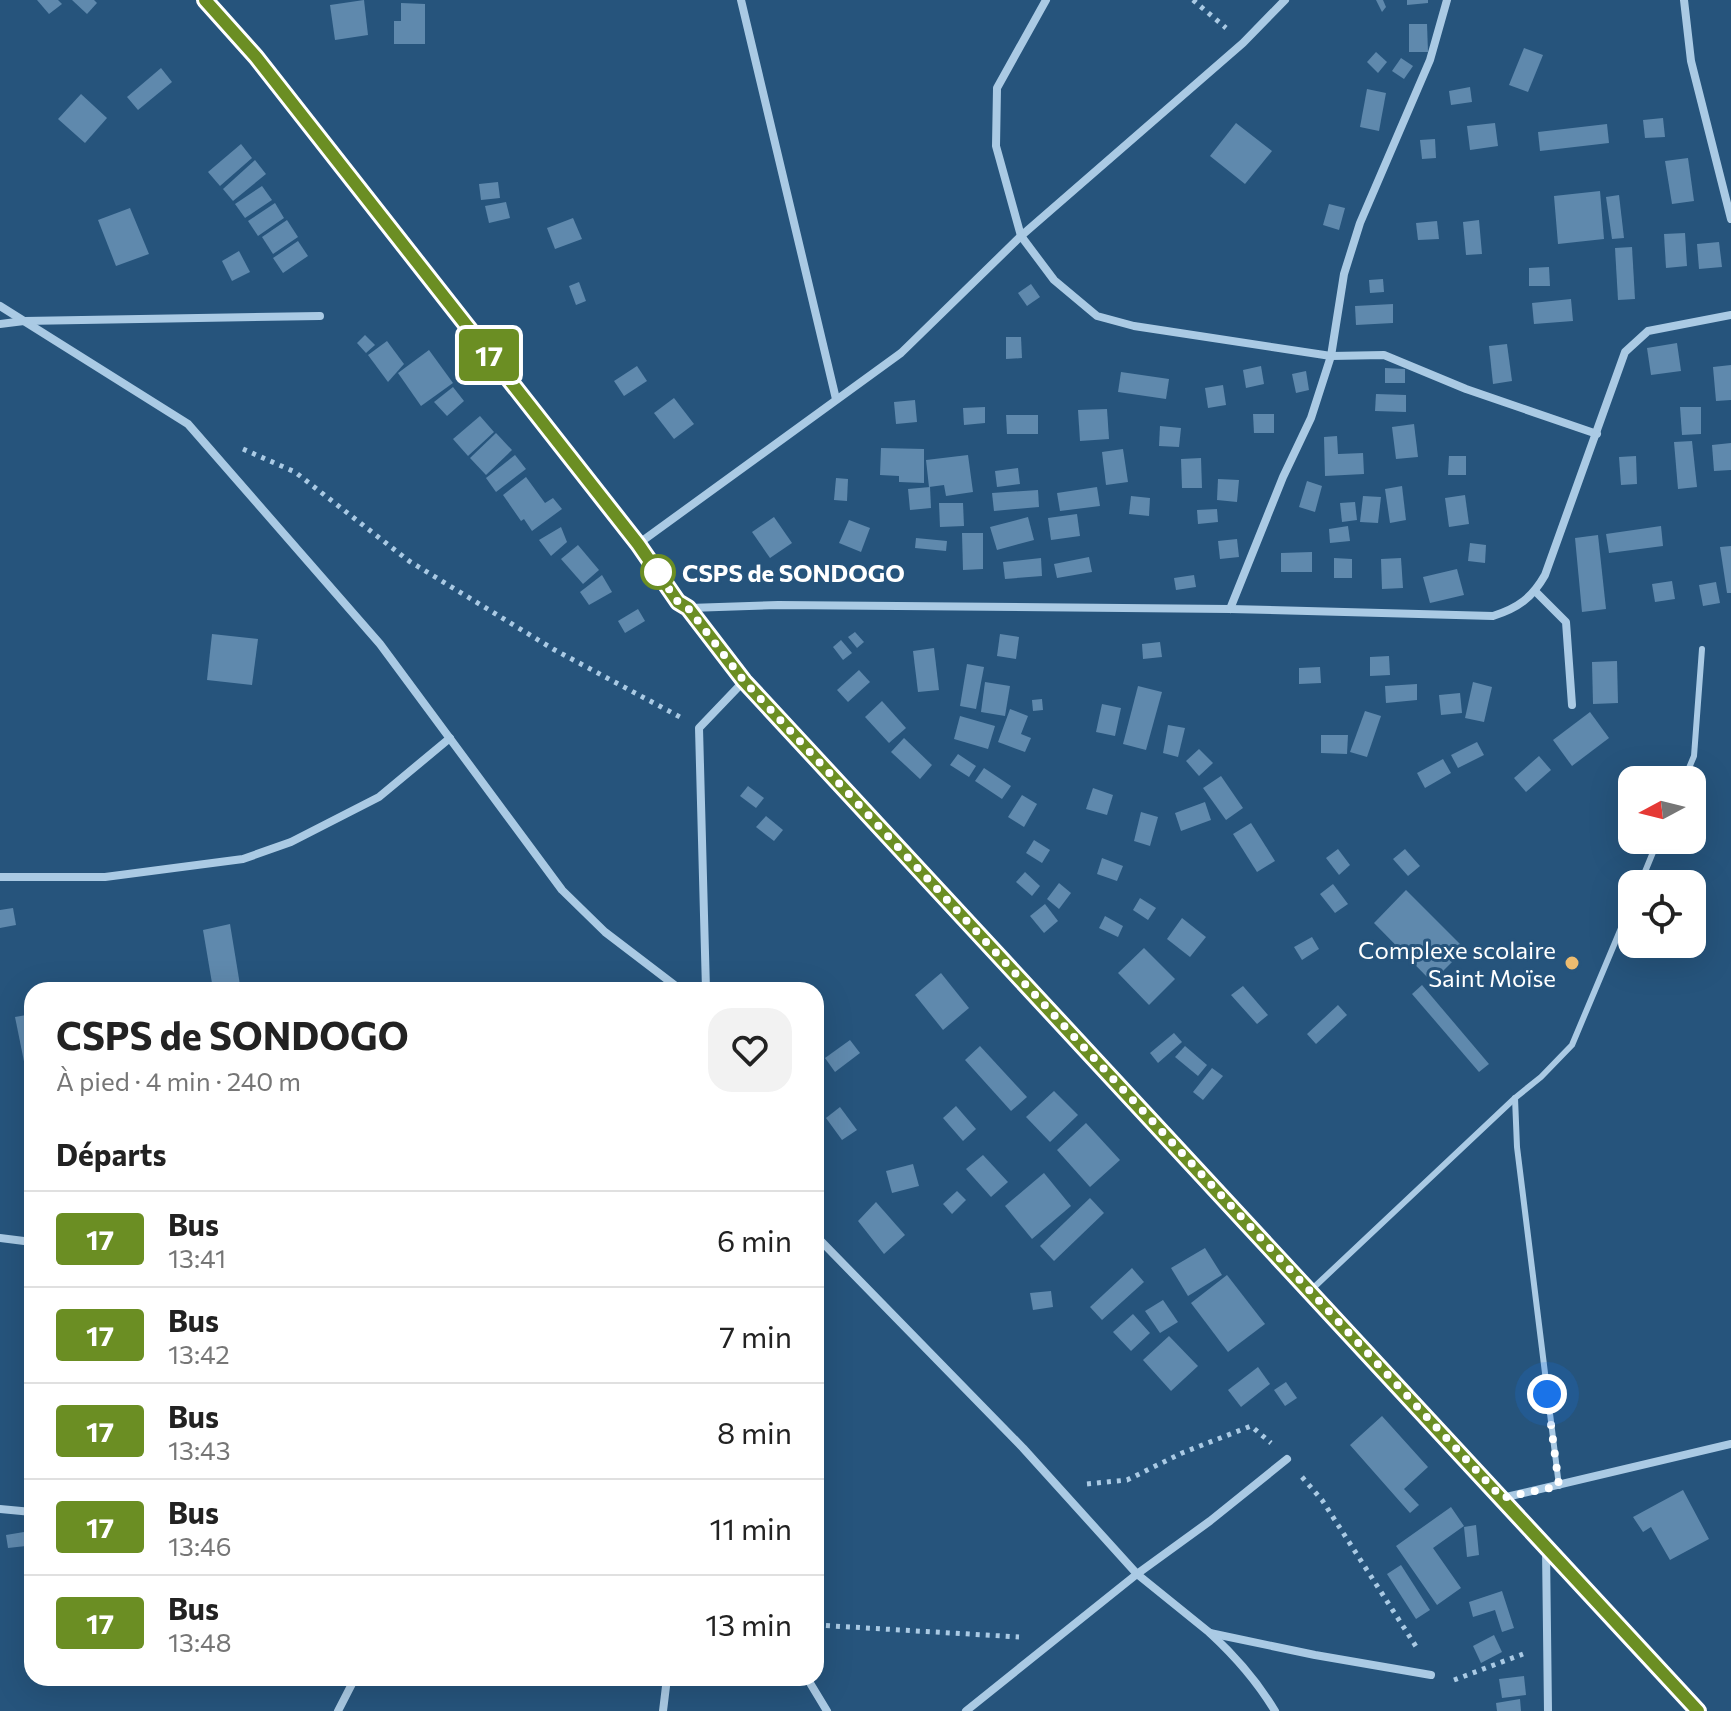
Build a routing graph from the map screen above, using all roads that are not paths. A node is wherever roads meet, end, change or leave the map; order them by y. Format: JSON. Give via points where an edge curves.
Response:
{"nodes":[{"id":1,"x":205,"y":0,"type":"edge"},
{"id":2,"x":741,"y":0,"type":"edge"},
{"id":3,"x":1046,"y":0,"type":"edge"},
{"id":4,"x":1285,"y":0,"type":"edge"},
{"id":5,"x":1447,"y":0,"type":"edge"},
{"id":6,"x":1684,"y":0,"type":"edge"},
{"id":7,"x":1731,"y":219,"type":"edge"},
{"id":8,"x":1021,"y":236,"type":"junction"},
{"id":9,"x":0,"y":306,"type":"edge"},
{"id":10,"x":1731,"y":315,"type":"edge"},
{"id":11,"x":320,"y":316,"type":"dead end"},
{"id":12,"x":24,"y":321,"type":"junction"},
{"id":13,"x":0,"y":324,"type":"edge"},
{"id":14,"x":1331,"y":356,"type":"junction"},
{"id":15,"x":836,"y":399,"type":"junction"},
{"id":16,"x":1597,"y":434,"type":"junction"},
{"id":17,"x":638,"y":544,"type":"junction"},
{"id":18,"x":1536,"y":592,"type":"junction"},
{"id":19,"x":688,"y":608,"type":"junction"},
{"id":20,"x":1230,"y":609,"type":"junction"},
{"id":21,"x":1702,"y":649,"type":"dead end"},
{"id":22,"x":744,"y":681,"type":"junction"},
{"id":23,"x":1572,"y":705,"type":"dead end"},
{"id":24,"x":450,"y":738,"type":"junction"},
{"id":25,"x":1690,"y":766,"type":"edge"},
{"id":26,"x":0,"y":877,"type":"edge"},
{"id":27,"x":1618,"y":935,"type":"edge"},
{"id":28,"x":671,"y":982,"type":"edge"},
{"id":29,"x":706,"y":982,"type":"edge"},
{"id":30,"x":1515,"y":1098,"type":"junction"},
{"id":31,"x":0,"y":1238,"type":"edge"},
{"id":32,"x":24,"y":1241,"type":"edge"},
{"id":33,"x":824,"y":1244,"type":"edge"},
{"id":34,"x":1310,"y":1291,"type":"junction"},
{"id":35,"x":1731,"y":1444,"type":"edge"},
{"id":36,"x":1287,"y":1459,"type":"road end"},
{"id":37,"x":1559,"y":1486,"type":"junction"},
{"id":38,"x":1502,"y":1498,"type":"junction"},
{"id":39,"x":0,"y":1509,"type":"edge"},
{"id":40,"x":24,"y":1511,"type":"edge"},
{"id":41,"x":1546,"y":1548,"type":"junction"},
{"id":42,"x":1137,"y":1574,"type":"junction"},
{"id":43,"x":1210,"y":1633,"type":"junction"},
{"id":44,"x":1431,"y":1675,"type":"road end"},
{"id":45,"x":351,"y":1686,"type":"edge"},
{"id":46,"x":666,"y":1686,"type":"edge"},
{"id":47,"x":812,"y":1686,"type":"edge"},
{"id":48,"x":338,"y":1711,"type":"edge"},
{"id":49,"x":663,"y":1711,"type":"edge"},
{"id":50,"x":827,"y":1711,"type":"edge"},
{"id":51,"x":966,"y":1711,"type":"edge"},
{"id":52,"x":1275,"y":1711,"type":"edge"},
{"id":53,"x":1548,"y":1711,"type":"edge"},
{"id":54,"x":1698,"y":1711,"type":"edge"}],
"edges":[{"from":1,"to":17,"type":"street","via":[[256,57]]},
{"from":2,"to":15,"type":"street"},
{"from":3,"to":8,"type":"street","via":[[997,88],[996,146]]},
{"from":4,"to":8,"type":"street","via":[[1243,43]]},
{"from":5,"to":14,"type":"street","via":[[1430,60],[1360,223],[1344,274]]},
{"from":6,"to":7,"type":"street","via":[[1691,61]]},
{"from":8,"to":14,"type":"street","via":[[1054,280],[1097,316]]},
{"from":8,"to":15,"type":"street","via":[[901,353]]},
{"from":9,"to":12,"type":"street"},
{"from":10,"to":16,"type":"street","via":[[1648,331],[1625,352]]},
{"from":11,"to":12,"type":"street"},
{"from":12,"to":13,"type":"street"},
{"from":12,"to":24,"type":"street","via":[[188,424],[380,644]]},
{"from":14,"to":16,"type":"street","via":[[1384,355]]},
{"from":14,"to":20,"type":"street","via":[[1311,418]]},
{"from":15,"to":17,"type":"street"},
{"from":16,"to":18,"type":"street"},
{"from":17,"to":19,"type":"street","via":[[678,602]]},
{"from":18,"to":20,"type":"street","via":[[1517,608],[1493,616]]},
{"from":18,"to":23,"type":"street","via":[[1566,622]]},
{"from":19,"to":20,"type":"street"},
{"from":19,"to":22,"type":"street"},
{"from":21,"to":25,"type":"lane"},
{"from":22,"to":29,"type":"street","via":[[699,728]]},
{"from":22,"to":34,"type":"street"},
{"from":24,"to":26,"type":"street","via":[[379,797],[291,842],[243,859],[105,877]]},
{"from":24,"to":28,"type":"street","via":[[562,890],[605,932]]},
{"from":27,"to":30,"type":"lane","via":[[1572,1045]]},
{"from":30,"to":34,"type":"lane"},
{"from":30,"to":37,"type":"lane"},
{"from":31,"to":32,"type":"street"},
{"from":33,"to":42,"type":"street"},
{"from":34,"to":38,"type":"street"},
{"from":35,"to":37,"type":"street"},
{"from":36,"to":42,"type":"street"},
{"from":37,"to":38,"type":"street"},
{"from":38,"to":41,"type":"street"},
{"from":39,"to":40,"type":"street"},
{"from":41,"to":53,"type":"street"},
{"from":41,"to":54,"type":"street"},
{"from":42,"to":43,"type":"street"},
{"from":42,"to":51,"type":"street"},
{"from":43,"to":44,"type":"street"},
{"from":43,"to":52,"type":"street","via":[[1259,1684]]},
{"from":45,"to":48,"type":"street"},
{"from":46,"to":49,"type":"street"},
{"from":47,"to":50,"type":"street"}]}
